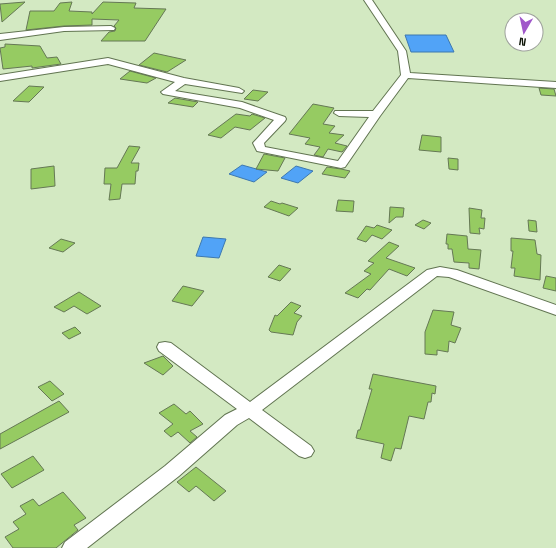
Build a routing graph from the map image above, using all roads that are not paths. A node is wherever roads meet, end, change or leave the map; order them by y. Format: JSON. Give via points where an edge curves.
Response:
{"nodes":[{"id":1,"x":368,"y":0,"type":"edge"},
{"id":2,"x":111,"y":28,"type":"dead end"},
{"id":3,"x":0,"y":36,"type":"edge"},
{"id":4,"x":406,"y":75,"type":"junction"},
{"id":5,"x":0,"y":78,"type":"edge"},
{"id":6,"x":183,"y":80,"type":"junction"},
{"id":7,"x":556,"y":85,"type":"edge"},
{"id":8,"x":239,"y":91,"type":"dead end"},
{"id":9,"x":339,"y":113,"type":"dead end"},
{"id":10,"x":376,"y":114,"type":"junction"},
{"id":11,"x":556,"y":310,"type":"edge"},
{"id":12,"x":165,"y":347,"type":"dead end"},
{"id":13,"x":251,"y":410,"type":"junction"},
{"id":14,"x":305,"y":451,"type":"dead end"},
{"id":15,"x":72,"y":548,"type":"edge"}],
"edges":[{"from":1,"to":4,"type":"street","via":[[402,51]]},
{"from":2,"to":3,"type":"street","via":[[64,29]]},
{"from":4,"to":7,"type":"street"},
{"from":4,"to":10,"type":"street"},
{"from":5,"to":6,"type":"street","via":[[108,61]]},
{"from":6,"to":8,"type":"street"},
{"from":6,"to":10,"type":"street","via":[[166,92],[242,105],[281,119],[258,143],[261,149],[341,165]]},
{"from":9,"to":10,"type":"street"},
{"from":11,"to":13,"type":"street","via":[[452,273],[432,273]]},
{"from":12,"to":13,"type":"street"},
{"from":13,"to":14,"type":"street"},
{"from":13,"to":15,"type":"street","via":[[231,420],[172,471]]}]}
